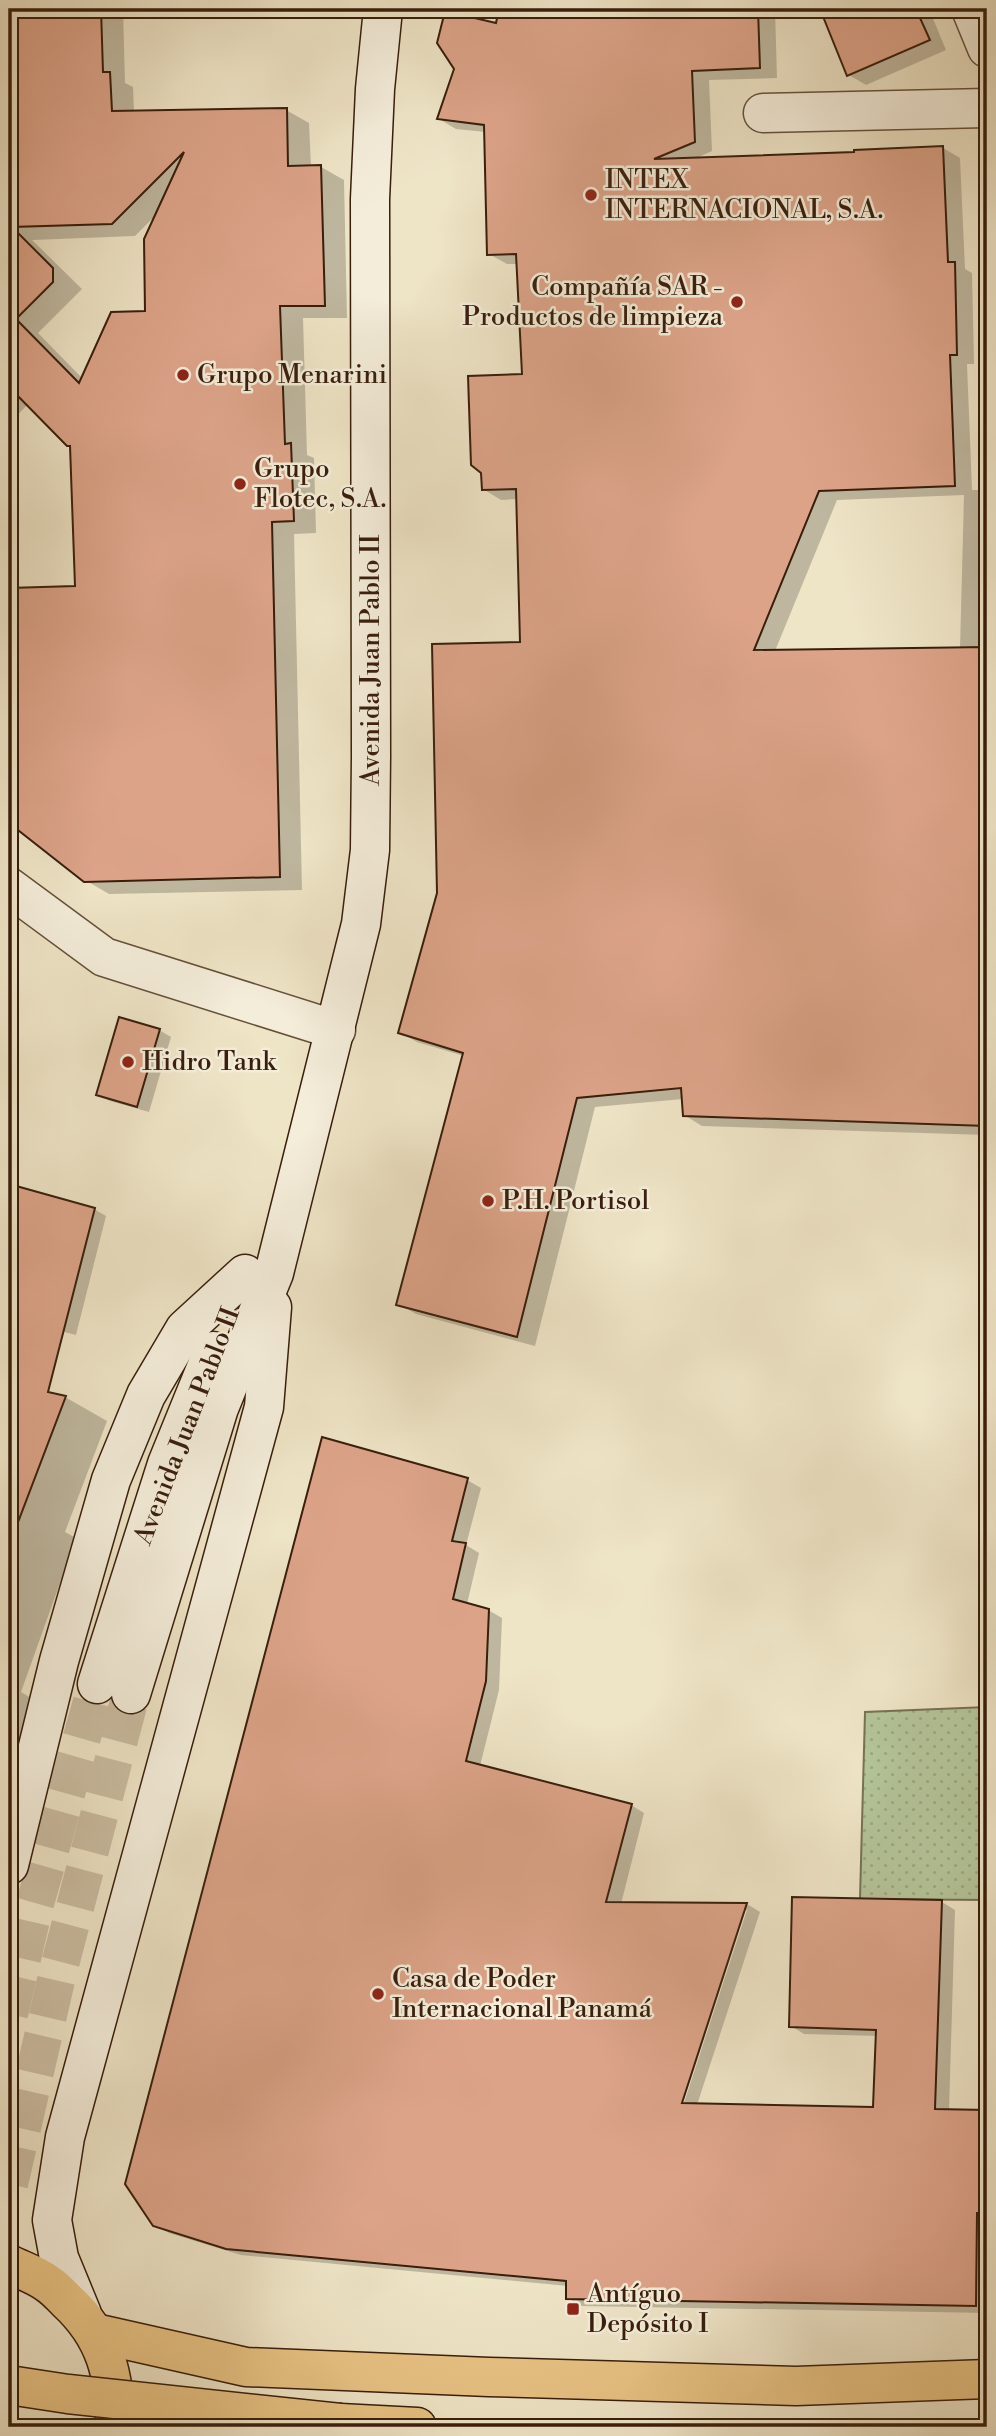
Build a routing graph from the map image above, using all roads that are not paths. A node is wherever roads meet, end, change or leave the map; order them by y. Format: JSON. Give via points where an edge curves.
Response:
{"nodes":[{"id":1,"x":383,"y":9,"type":"edge"},
{"id":2,"x":971,"y":9,"type":"edge"},
{"id":3,"x":987,"y":48,"type":"edge"},
{"id":4,"x":987,"y":108,"type":"edge"},
{"id":5,"x":763,"y":113,"type":"dead end"},
{"id":6,"x":9,"y":887,"type":"edge"},
{"id":7,"x":336,"y":1030,"type":"junction"},
{"id":8,"x":260,"y":1273,"type":"junction"},
{"id":9,"x":114,"y":1689,"type":"tunnel mouth"},
{"id":10,"x":9,"y":1865,"type":"edge"},
{"id":11,"x":9,"y":2264,"type":"edge"},
{"id":12,"x":88,"y":2324,"type":"junction"},
{"id":13,"x":339,"y":2370,"type":"junction"},
{"id":14,"x":987,"y":2379,"type":"edge"},
{"id":15,"x":9,"y":2385,"type":"edge"},
{"id":16,"x":116,"y":2427,"type":"edge"},
{"id":17,"x":297,"y":2427,"type":"edge"},
{"id":18,"x":417,"y":2427,"type":"edge"}],
"edges":[{"from":1,"to":7,"type":"main road","name":"Avenida Juan Pablo II","via":[[370,199],[370,850],[361,924]]},
{"from":2,"to":3,"type":"main road"},
{"from":4,"to":5,"type":"main road"},
{"from":6,"to":7,"type":"main road","via":[[104,957]]},
{"from":7,"to":8,"type":"main road","name":"Avenida Juan Pablo II","via":[[300,1177]]},
{"from":8,"to":9,"type":"main road","name":"Avenida Juan Pablo II","via":[[219,1408]]},
{"from":8,"to":10,"type":"main road","via":[[185,1329],[146,1395],[111,1480],[59,1661]]},
{"from":8,"to":12,"type":"main road","via":[[264,1407],[65,2137],[52,2220],[59,2258]]},
{"from":11,"to":12,"type":"main road","via":[[48,2283]]},
{"from":12,"to":13,"type":"main road","via":[[246,2367]]},
{"from":12,"to":16,"type":"main road","via":[[108,2363]]},
{"from":13,"to":14,"type":"main road","via":[[796,2386]]},
{"from":13,"to":17,"type":"main road","via":[[308,2399]]},
{"from":15,"to":18,"type":"main road","bridge":true,"via":[[340,2423]]}]}
